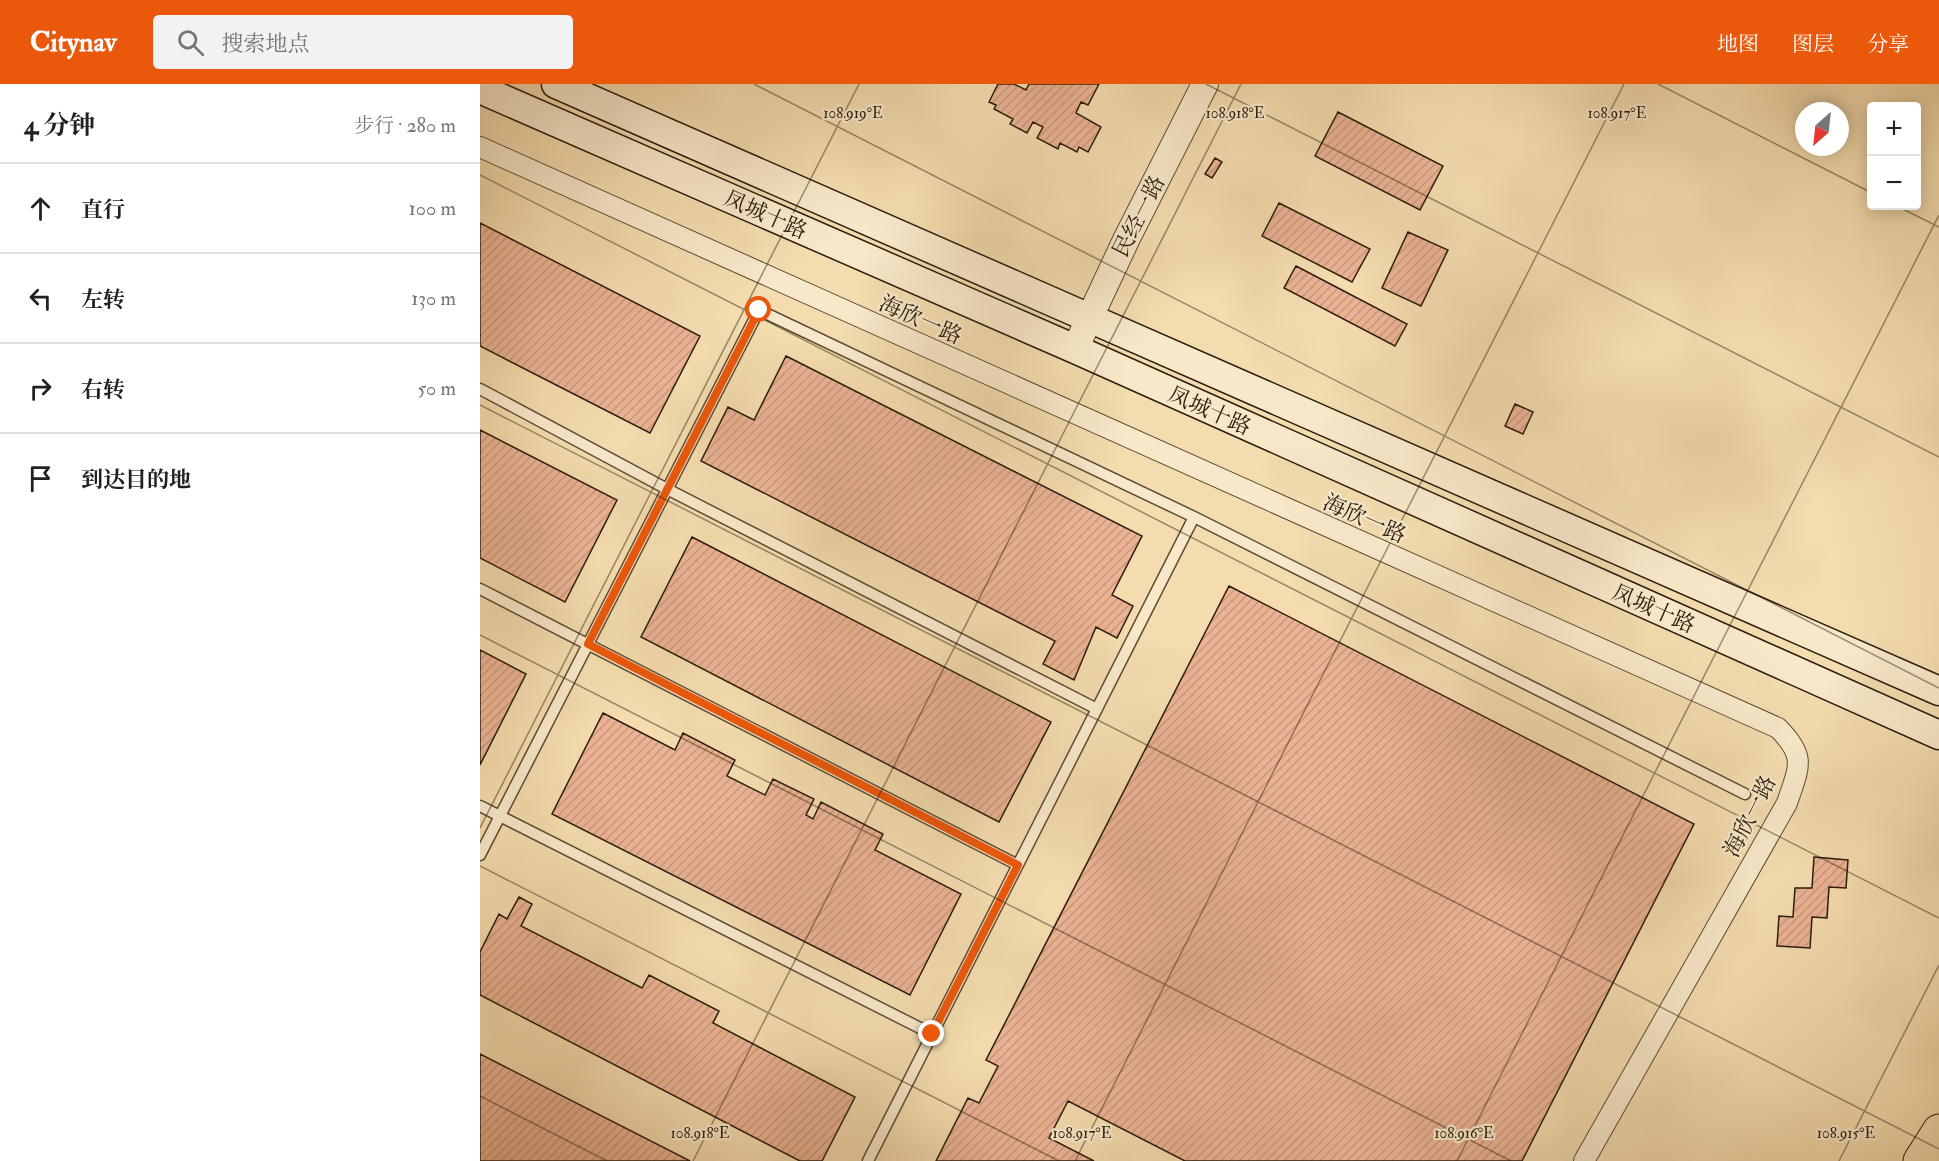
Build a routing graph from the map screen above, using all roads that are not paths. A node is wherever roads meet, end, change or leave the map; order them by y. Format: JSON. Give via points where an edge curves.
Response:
{"nodes":[{"id":1,"x":556,"y":84,"type":"edge"},
{"id":2,"x":1204,"y":84,"type":"edge"},
{"id":3,"x":480,"y":89,"type":"edge"},
{"id":4,"x":480,"y":147,"type":"edge"},
{"id":5,"x":1089,"y":316,"type":"junction"},
{"id":6,"x":1075,"y":349,"type":"junction"},
{"id":7,"x":480,"y":389,"type":"edge"},
{"id":8,"x":668,"y":489,"type":"junction"},
{"id":9,"x":1194,"y":517,"type":"junction"},
{"id":10,"x":480,"y":589,"type":"edge"},
{"id":11,"x":588,"y":644,"type":"junction"},
{"id":12,"x":1939,"y":692,"type":"edge"},
{"id":13,"x":1097,"y":709,"type":"junction"},
{"id":14,"x":1939,"y":735,"type":"edge"},
{"id":15,"x":1745,"y":794,"type":"dead end"},
{"id":16,"x":480,"y":806,"type":"edge"},
{"id":17,"x":500,"y":816,"type":"junction"},
{"id":18,"x":480,"y":855,"type":"edge"},
{"id":19,"x":1018,"y":865,"type":"junction"},
{"id":20,"x":932,"y":1034,"type":"junction"},
{"id":21,"x":1939,"y":1131,"type":"edge"},
{"id":22,"x":1939,"y":1143,"type":"edge"},
{"id":23,"x":868,"y":1161,"type":"edge"},
{"id":24,"x":1584,"y":1161,"type":"edge"},
{"id":25,"x":1920,"y":1161,"type":"edge"},
{"id":26,"x":1930,"y":1161,"type":"edge"}],
"edges":[{"from":1,"to":5,"type":"main road","name":"凤城十路"},
{"from":2,"to":5,"type":"street","name":"民经一路"},
{"from":3,"to":6,"type":"main road","name":"凤城十路"},
{"from":4,"to":24,"type":"street","name":"海欣一路","via":[[1778,728],[1795,745],[1798,769],[1787,803]]},
{"from":5,"to":6,"type":"street","name":"民经一路"},
{"from":5,"to":12,"type":"main road","name":"凤城十路"},
{"from":6,"to":14,"type":"main road","name":"凤城十路"},
{"from":7,"to":8,"type":"lane"},
{"from":8,"to":9,"type":"lane","via":[[759,310]]},
{"from":8,"to":11,"type":"lane"},
{"from":8,"to":13,"type":"lane"},
{"from":9,"to":13,"type":"lane"},
{"from":9,"to":15,"type":"lane"},
{"from":10,"to":11,"type":"lane"},
{"from":11,"to":17,"type":"lane"},
{"from":11,"to":19,"type":"lane"},
{"from":13,"to":19,"type":"lane"},
{"from":16,"to":17,"type":"lane"},
{"from":17,"to":18,"type":"lane"},
{"from":17,"to":20,"type":"lane"},
{"from":19,"to":20,"type":"lane"},
{"from":20,"to":23,"type":"lane"},
{"from":21,"to":25,"type":"highway"},
{"from":22,"to":26,"type":"main road"}]}
